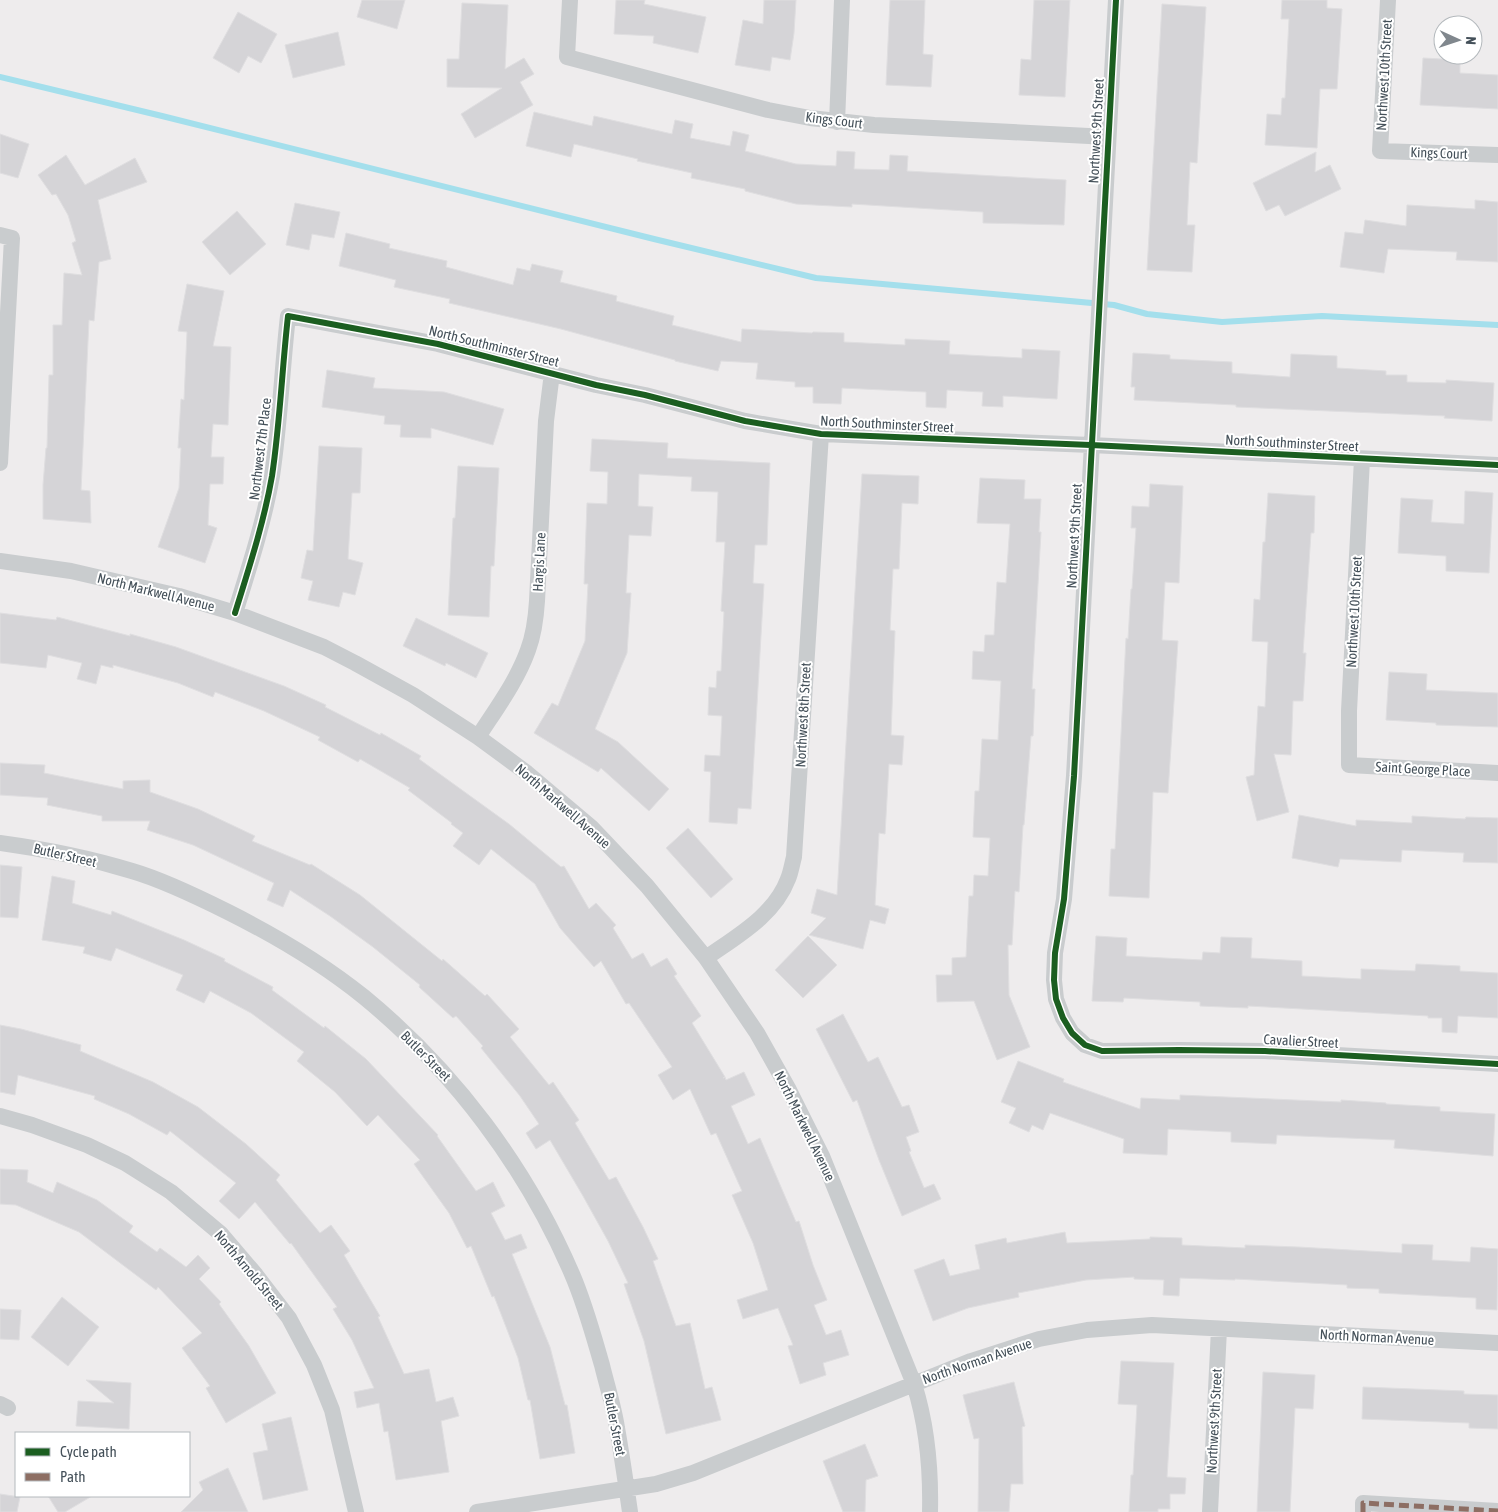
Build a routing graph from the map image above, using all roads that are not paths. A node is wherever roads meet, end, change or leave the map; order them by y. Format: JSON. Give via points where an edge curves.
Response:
{"nodes":[{"id":1,"x":570,"y":0,"type":"edge"},
{"id":2,"x":842,"y":0,"type":"edge"},
{"id":3,"x":1116,"y":0,"type":"edge"},
{"id":4,"x":1388,"y":0,"type":"edge"},
{"id":5,"x":837,"y":122,"type":"junction"},
{"id":6,"x":1108,"y":137,"type":"junction"},
{"id":7,"x":1380,"y":150,"type":"joint"},
{"id":8,"x":1498,"y":155,"type":"edge"},
{"id":9,"x":6,"y":236,"type":"edge"},
{"id":10,"x":288,"y":316,"type":"joint"},
{"id":11,"x":552,"y":374,"type":"junction"},
{"id":12,"x":820,"y":434,"type":"junction"},
{"id":13,"x":1091,"y":445,"type":"junction"},
{"id":14,"x":1362,"y":459,"type":"junction"},
{"id":15,"x":0,"y":463,"type":"edge"},
{"id":16,"x":1498,"y":465,"type":"edge"},
{"id":17,"x":0,"y":561,"type":"edge"},
{"id":18,"x":235,"y":612,"type":"junction"},
{"id":19,"x":478,"y":737,"type":"junction"},
{"id":20,"x":1348,"y":765,"type":"joint"},
{"id":21,"x":1498,"y":772,"type":"edge"},
{"id":22,"x":0,"y":843,"type":"edge"},
{"id":23,"x":706,"y":958,"type":"junction"},
{"id":24,"x":1102,"y":1051,"type":"joint"},
{"id":25,"x":1498,"y":1064,"type":"edge"},
{"id":26,"x":0,"y":1116,"type":"edge"},
{"id":27,"x":1220,"y":1329,"type":"junction"},
{"id":28,"x":1498,"y":1343,"type":"edge"},
{"id":29,"x":914,"y":1384,"type":"junction"},
{"id":30,"x":626,"y":1489,"type":"junction"},
{"id":31,"x":1498,"y":1511,"type":"edge"},
{"id":32,"x":356,"y":1512,"type":"edge"},
{"id":33,"x":476,"y":1512,"type":"edge"},
{"id":34,"x":630,"y":1512,"type":"edge"},
{"id":35,"x":930,"y":1512,"type":"edge"},
{"id":36,"x":1210,"y":1512,"type":"edge"},
{"id":37,"x":1362,"y":1512,"type":"edge"}],
"edges":[{"from":1,"to":5,"type":"street","name":"Kings Court","via":[[567,57],[768,110]]},
{"from":2,"to":5,"type":"street"},
{"from":3,"to":6,"type":"street","name":"Northwest 9th Street"},
{"from":4,"to":7,"type":"street","name":"Northwest 10th Street"},
{"from":5,"to":6,"type":"street","name":"Kings Court"},
{"from":6,"to":13,"type":"street","name":"Northwest 9th Street"},
{"from":7,"to":8,"type":"street","name":"Kings Court"},
{"from":9,"to":15,"type":"street"},
{"from":10,"to":11,"type":"street","name":"North Southminster Street","via":[[438,344]]},
{"from":10,"to":18,"type":"street","name":"Northwest 7th Place","via":[[272,475],[252,561]]},
{"from":11,"to":12,"type":"street","name":"North Southminster Street","via":[[745,421]]},
{"from":11,"to":19,"type":"street","name":"Hargis Lane","via":[[546,421],[534,630],[514,678]]},
{"from":12,"to":13,"type":"street","name":"North Southminster Street"},
{"from":12,"to":23,"type":"street","name":"Northwest 8th Street","via":[[794,857],[789,878],[769,911]]},
{"from":13,"to":14,"type":"street","name":"North Southminster Street"},
{"from":13,"to":24,"type":"street","name":"Northwest 9th Street","via":[[1074,776],[1054,980],[1056,999],[1072,1033],[1085,1045]]},
{"from":14,"to":16,"type":"street","name":"North Southminster Street"},
{"from":14,"to":20,"type":"street","name":"Northwest 10th Street"},
{"from":17,"to":18,"type":"street","name":"North Markwell Avenue","via":[[71,570]]},
{"from":18,"to":19,"type":"street","name":"North Markwell Avenue","via":[[355,662]]},
{"from":19,"to":23,"type":"street","name":"North Markwell Avenue","via":[[591,827],[647,886]]},
{"from":20,"to":21,"type":"street","name":"Saint George Place"},
{"from":22,"to":30,"type":"street","name":"Butler Street","via":[[38,848],[134,872],[205,900],[318,964],[363,996],[417,1044],[457,1087],[498,1141],[553,1232],[591,1327],[617,1426]]},
{"from":23,"to":29,"type":"street","name":"North Markwell Avenue","via":[[757,1033],[810,1131]]},
{"from":24,"to":25,"type":"street","name":"Cavalier Street","via":[[1265,1051]]},
{"from":26,"to":32,"type":"street","name":"North Arnold Street","via":[[87,1145],[126,1164],[171,1192],[221,1234],[289,1318],[314,1365],[332,1410]]},
{"from":27,"to":28,"type":"street","name":"North Norman Avenue"},
{"from":27,"to":29,"type":"street","name":"North Norman Avenue","via":[[1152,1325],[1087,1330],[1039,1340],[971,1361]]},
{"from":27,"to":36,"type":"street","name":"Northwest 9th Street"},
{"from":29,"to":30,"type":"street","name":"North Norman Avenue","via":[[692,1473]]},
{"from":29,"to":35,"type":"street","via":[[923,1412],[930,1466]]},
{"from":30,"to":33,"type":"street","name":"North Norman Avenue"},
{"from":30,"to":34,"type":"street","name":"Butler Street"},
{"from":31,"to":37,"type":"street","via":[[1363,1503]]}]}
